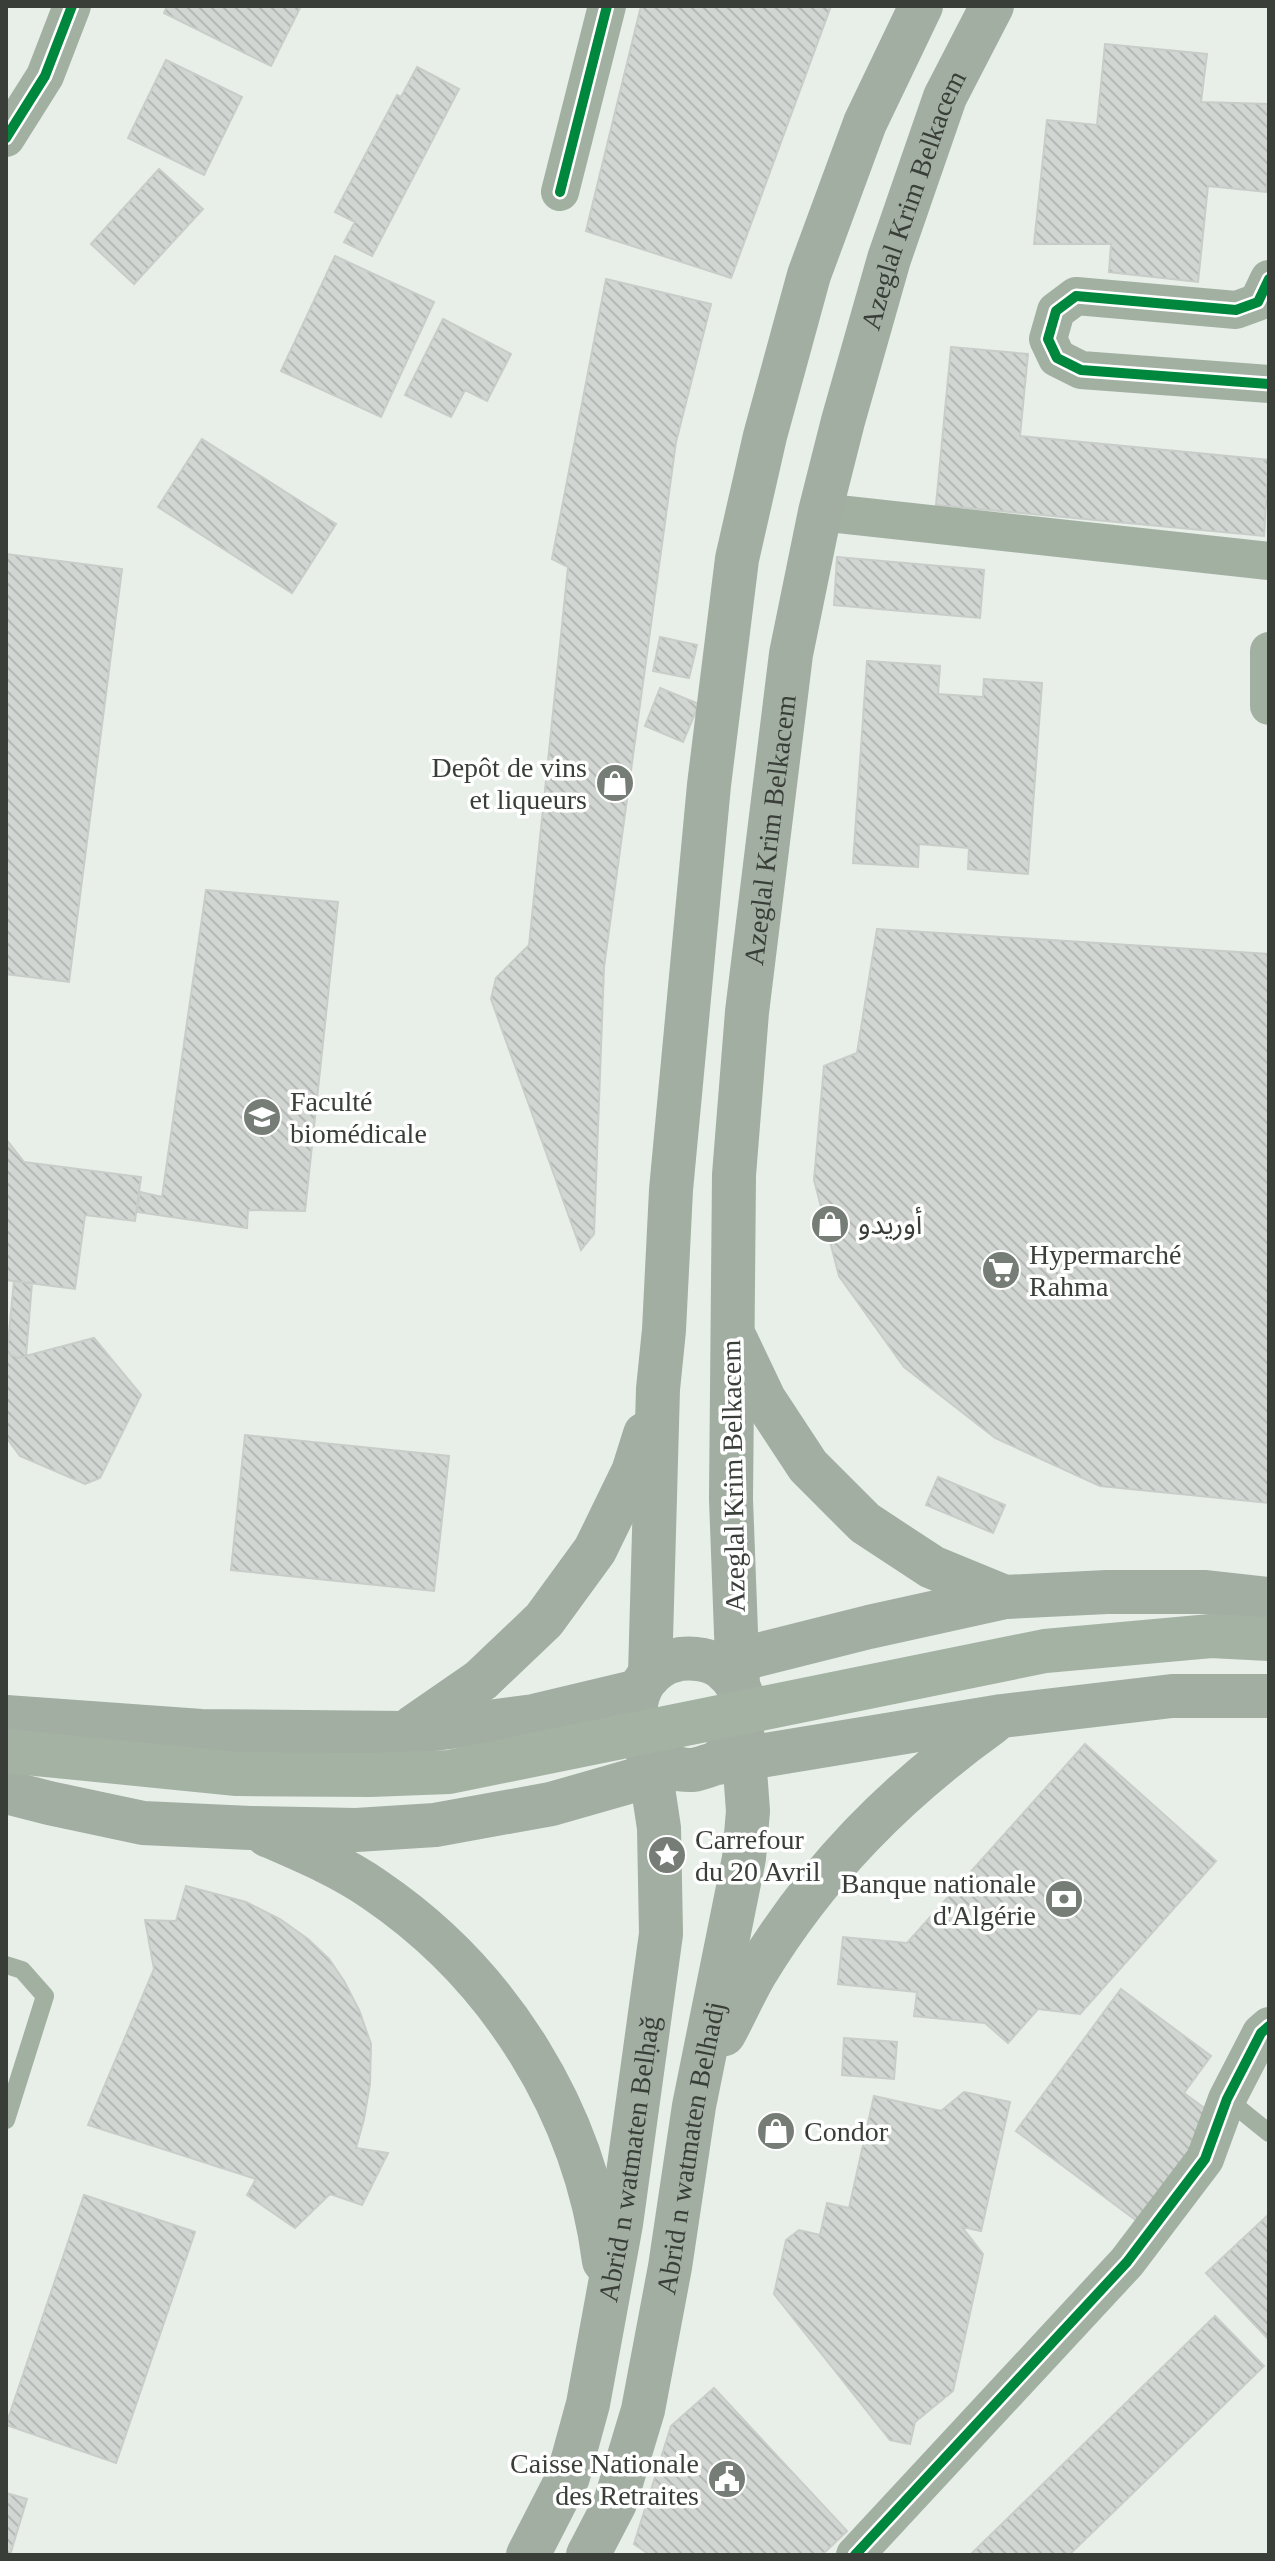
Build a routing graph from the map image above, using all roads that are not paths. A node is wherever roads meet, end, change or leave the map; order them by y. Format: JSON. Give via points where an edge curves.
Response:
{"nodes":[{"id":1,"x":72,"y":6,"type":"edge"},
{"id":2,"x":607,"y":6,"type":"edge"},
{"id":3,"x":921,"y":6,"type":"edge"},
{"id":4,"x":992,"y":6,"type":"edge"},
{"id":5,"x":6,"y":138,"type":"edge"},
{"id":6,"x":560,"y":192,"type":"dead end"},
{"id":7,"x":1269,"y":279,"type":"edge"},
{"id":8,"x":1269,"y":384,"type":"edge"},
{"id":9,"x":820,"y":512,"type":"junction"},
{"id":10,"x":1269,"y":561,"type":"edge"},
{"id":11,"x":1269,"y":651,"type":"edge"},
{"id":12,"x":1269,"y":706,"type":"edge"},
{"id":13,"x":731,"y":1331,"type":"junction"},
{"id":14,"x":658,"y":1389,"type":"junction"},
{"id":15,"x":1005,"y":1597,"type":"junction"},
{"id":16,"x":1269,"y":1599,"type":"edge"},
{"id":17,"x":1269,"y":1639,"type":"edge"},
{"id":18,"x":731,"y":1671,"type":"junction"},
{"id":19,"x":645,"y":1683,"type":"junction"},
{"id":20,"x":1269,"y":1696,"type":"edge"},
{"id":21,"x":1002,"y":1716,"type":"junction"},
{"id":22,"x":6,"y":1717,"type":"edge"},
{"id":23,"x":404,"y":1733,"type":"junction"},
{"id":24,"x":6,"y":1751,"type":"edge"},
{"id":25,"x":697,"y":1757,"type":"junction"},
{"id":26,"x":6,"y":1792,"type":"edge"},
{"id":27,"x":250,"y":1828,"type":"junction"},
{"id":28,"x":6,"y":1965,"type":"edge"},
{"id":29,"x":1269,"y":2026,"type":"edge"},
{"id":30,"x":1227,"y":2099,"type":"junction"},
{"id":31,"x":694,"y":2106,"type":"junction"},
{"id":32,"x":6,"y":2120,"type":"edge"},
{"id":33,"x":1269,"y":2133,"type":"edge"},
{"id":34,"x":609,"y":2299,"type":"junction"},
{"id":35,"x":528,"y":2555,"type":"edge"},
{"id":36,"x":588,"y":2555,"type":"edge"},
{"id":37,"x":855,"y":2555,"type":"edge"}],
"edges":[{"from":1,"to":5,"type":"street","via":[[45,76]]},
{"from":2,"to":6,"type":"street"},
{"from":3,"to":14,"type":"main road","via":[[865,123],[809,275],[737,559],[687,1010]]},
{"from":4,"to":9,"type":"main road","name":"Azeglal Krim Belkacem","via":[[945,97],[889,259]]},
{"from":7,"to":8,"type":"street","via":[[1258,302],[1236,310],[1076,296],[1056,311],[1048,339],[1057,358],[1081,370]]},
{"from":9,"to":10,"type":"street"},
{"from":9,"to":13,"type":"main road","name":"Azeglal Krim Belkacem","via":[[791,654],[747,1012],[734,1175]]},
{"from":11,"to":12,"type":"street"},
{"from":13,"to":15,"type":"main road","via":[[764,1399],[808,1466],[865,1523],[932,1567]]},
{"from":13,"to":18,"type":"main road","name":"Azeglal Krim Belkacem"},
{"from":14,"to":19,"type":"main road"},
{"from":14,"to":23,"type":"main road","via":[[633,1472],[595,1550],[553,1608],[481,1680]]},
{"from":15,"to":16,"type":"main road","via":[[1206,1592]]},
{"from":15,"to":18,"type":"main road","via":[[869,1627]]},
{"from":17,"to":24,"type":"main road","via":[[1211,1636],[1045,1651],[449,1772],[237,1774]]},
{"from":18,"to":19,"type":"main road","via":[[684,1658],[665,1663]]},
{"from":18,"to":25,"type":"main road","via":[[745,1711]]},
{"from":19,"to":23,"type":"main road","via":[[534,1716]]},
{"from":19,"to":25,"type":"main road","via":[[635,1711],[637,1731]]},
{"from":20,"to":21,"type":"main road","via":[[1172,1696]]},
{"from":21,"to":25,"type":"main road"},
{"from":21,"to":31,"type":"main road","via":[[943,1758],[839,1857],[755,1975]]},
{"from":22,"to":23,"type":"main road","via":[[201,1731]]},
{"from":25,"to":27,"type":"main road","via":[[551,1804],[435,1825]]},
{"from":25,"to":31,"type":"main road","name":"Abrid n watmaten Belhadj","via":[[748,1811],[744,1858]]},
{"from":25,"to":34,"type":"main road","name":"Abrid n watmaten Belḥaǧ","via":[[659,1828],[661,1934]]},
{"from":26,"to":27,"type":"main road","via":[[143,1823]]},
{"from":27,"to":34,"type":"main road","via":[[315,1855],[430,1932],[479,1982],[521,2037],[556,2097],[583,2162],[600,2230]]},
{"from":28,"to":32,"type":"lane","via":[[22,1970],[45,1996]]},
{"from":29,"to":30,"type":"street"},
{"from":30,"to":33,"type":"lane"},
{"from":30,"to":37,"type":"street","via":[[1205,2159],[1127,2262]]},
{"from":31,"to":36,"type":"main road","name":"Abrid n watmaten Belhadj","via":[[643,2410],[615,2503]]},
{"from":34,"to":35,"type":"main road","name":"Abrid n watmaten Belḥaǧ","via":[[568,2477]]}]}
